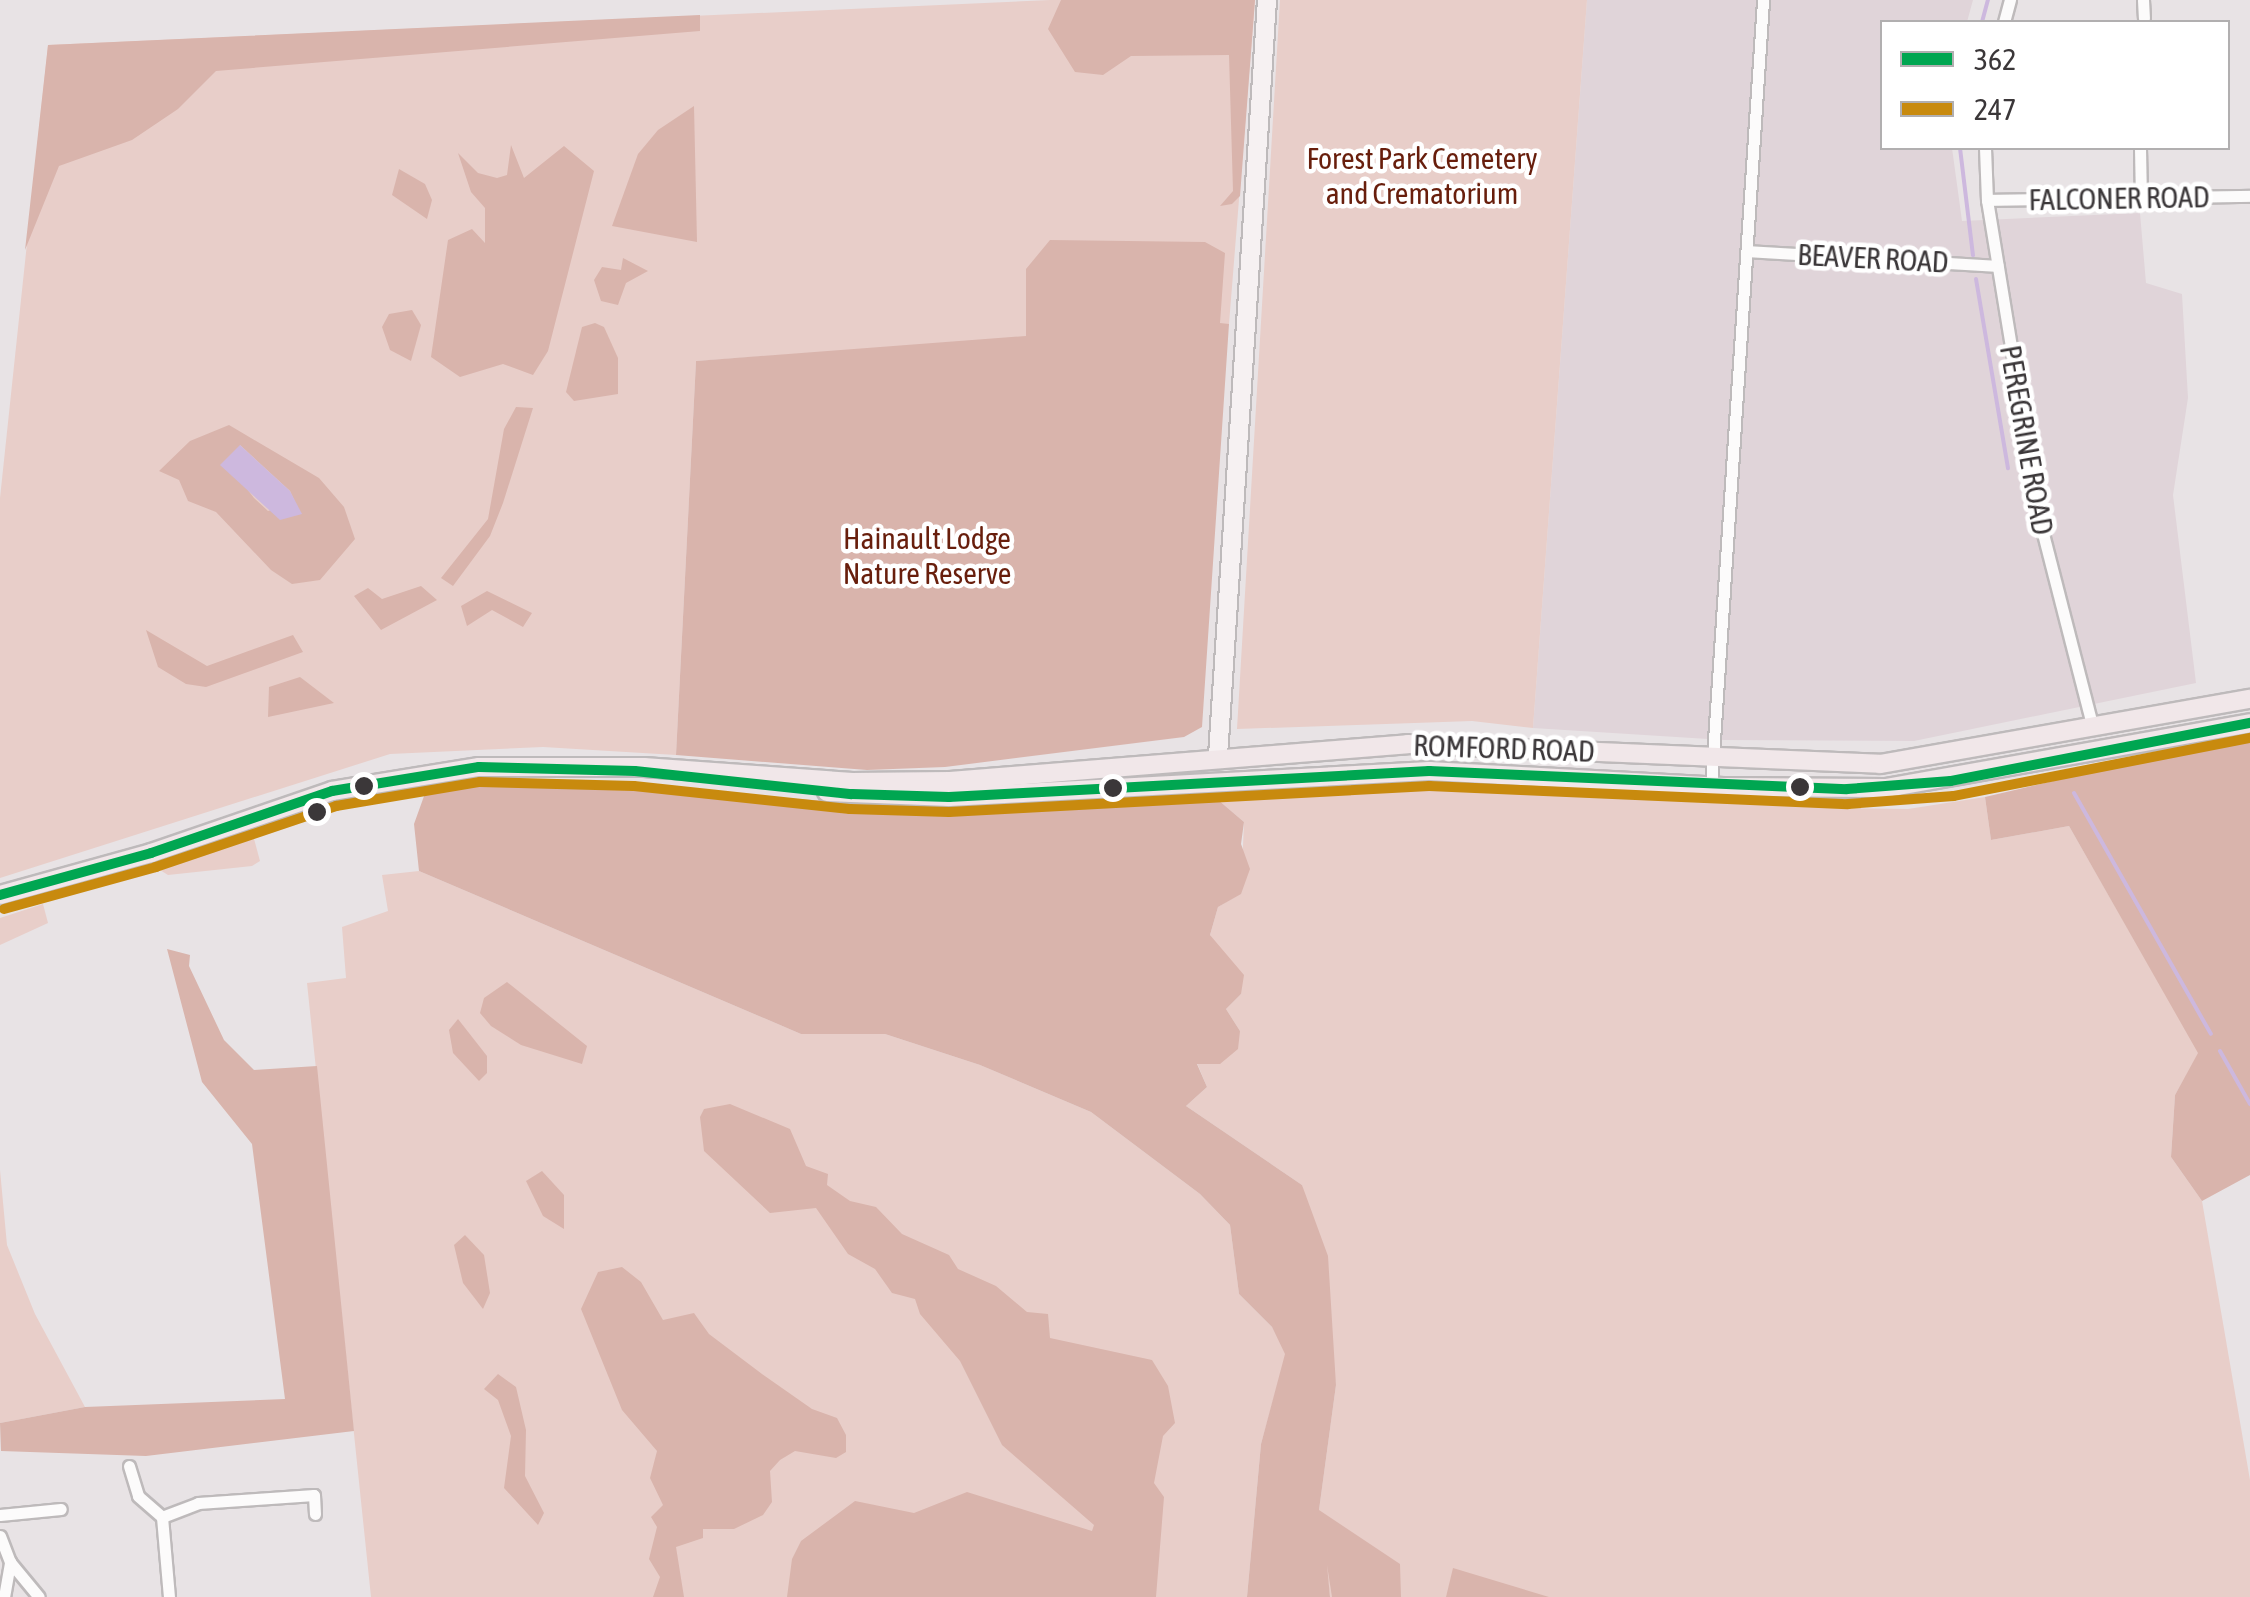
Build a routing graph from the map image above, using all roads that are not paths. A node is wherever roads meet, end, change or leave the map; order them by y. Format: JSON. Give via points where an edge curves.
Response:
{"nodes":[{"id":1,"x":1267,"y":0,"type":"edge"},
{"id":2,"x":1763,"y":0,"type":"edge"},
{"id":3,"x":2143,"y":0,"type":"edge"},
{"id":4,"x":2144,"y":18,"type":"dead end"},
{"id":5,"x":1985,"y":150,"type":"edge"},
{"id":6,"x":2140,"y":150,"type":"edge"},
{"id":7,"x":2250,"y":196,"type":"edge"},
{"id":8,"x":2140,"y":199,"type":"junction"},
{"id":9,"x":1988,"y":200,"type":"junction"},
{"id":10,"x":1747,"y":251,"type":"junction"},
{"id":11,"x":1998,"y":266,"type":"junction"},
{"id":12,"x":2250,"y":699,"type":"edge"},
{"id":13,"x":2250,"y":722,"type":"edge"},
{"id":14,"x":2093,"y":728,"type":"junction"},
{"id":15,"x":1218,"y":756,"type":"junction"},
{"id":16,"x":1713,"y":758,"type":"junction"},
{"id":17,"x":635,"y":771,"type":"junction"},
{"id":18,"x":1711,"y":786,"type":"junction"},
{"id":19,"x":0,"y":895,"type":"edge"},
{"id":20,"x":129,"y":1466,"type":"dead end"},
{"id":21,"x":61,"y":1509,"type":"dead end"},
{"id":22,"x":315,"y":1514,"type":"dead end"},
{"id":23,"x":0,"y":1515,"type":"edge"},
{"id":24,"x":162,"y":1517,"type":"junction"},
{"id":25,"x":0,"y":1536,"type":"edge"},
{"id":26,"x":10,"y":1562,"type":"junction"},
{"id":27,"x":4,"y":1597,"type":"edge"},
{"id":28,"x":39,"y":1597,"type":"edge"},
{"id":29,"x":169,"y":1597,"type":"edge"}],
"edges":[{"from":1,"to":15,"type":"street"},
{"from":2,"to":10,"type":"street"},
{"from":3,"to":4,"type":"street"},
{"from":5,"to":9,"type":"street","name":"PEREGRINE ROAD"},
{"from":6,"to":8,"type":"street"},
{"from":7,"to":8,"type":"street","name":"FALCONER ROAD"},
{"from":8,"to":9,"type":"street","name":"FALCONER ROAD"},
{"from":9,"to":11,"type":"street","name":"PEREGRINE ROAD"},
{"from":10,"to":11,"type":"street","name":"BEAVER ROAD"},
{"from":10,"to":16,"type":"street"},
{"from":11,"to":14,"type":"street","name":"PEREGRINE ROAD","via":[[2039,518]]},
{"from":12,"to":14,"type":"main road","name":"ROMFORD ROAD"},
{"from":13,"to":18,"type":"main road","name":"ROMFORD ROAD","via":[[1950,781],[1848,789]]},
{"from":14,"to":16,"type":"main road","name":"ROMFORD ROAD","via":[[1880,764]]},
{"from":15,"to":16,"type":"main road","name":"ROMFORD ROAD","via":[[1408,744]]},
{"from":15,"to":17,"type":"main road","name":"ROMFORD ROAD","via":[[950,781]]},
{"from":16,"to":18,"type":"street"},
{"from":17,"to":18,"type":"main road","name":"ROMFORD ROAD","via":[[852,794],[949,796],[1429,771]]},
{"from":17,"to":19,"type":"main road","name":"ROMFORD ROAD","via":[[479,768],[351,787]]},
{"from":20,"to":24,"type":"street","via":[[138,1496]]},
{"from":21,"to":23,"type":"street"},
{"from":22,"to":24,"type":"street","via":[[314,1495],[198,1503]]},
{"from":24,"to":29,"type":"street"},
{"from":25,"to":26,"type":"street"},
{"from":26,"to":27,"type":"street"},
{"from":26,"to":28,"type":"street"}]}
